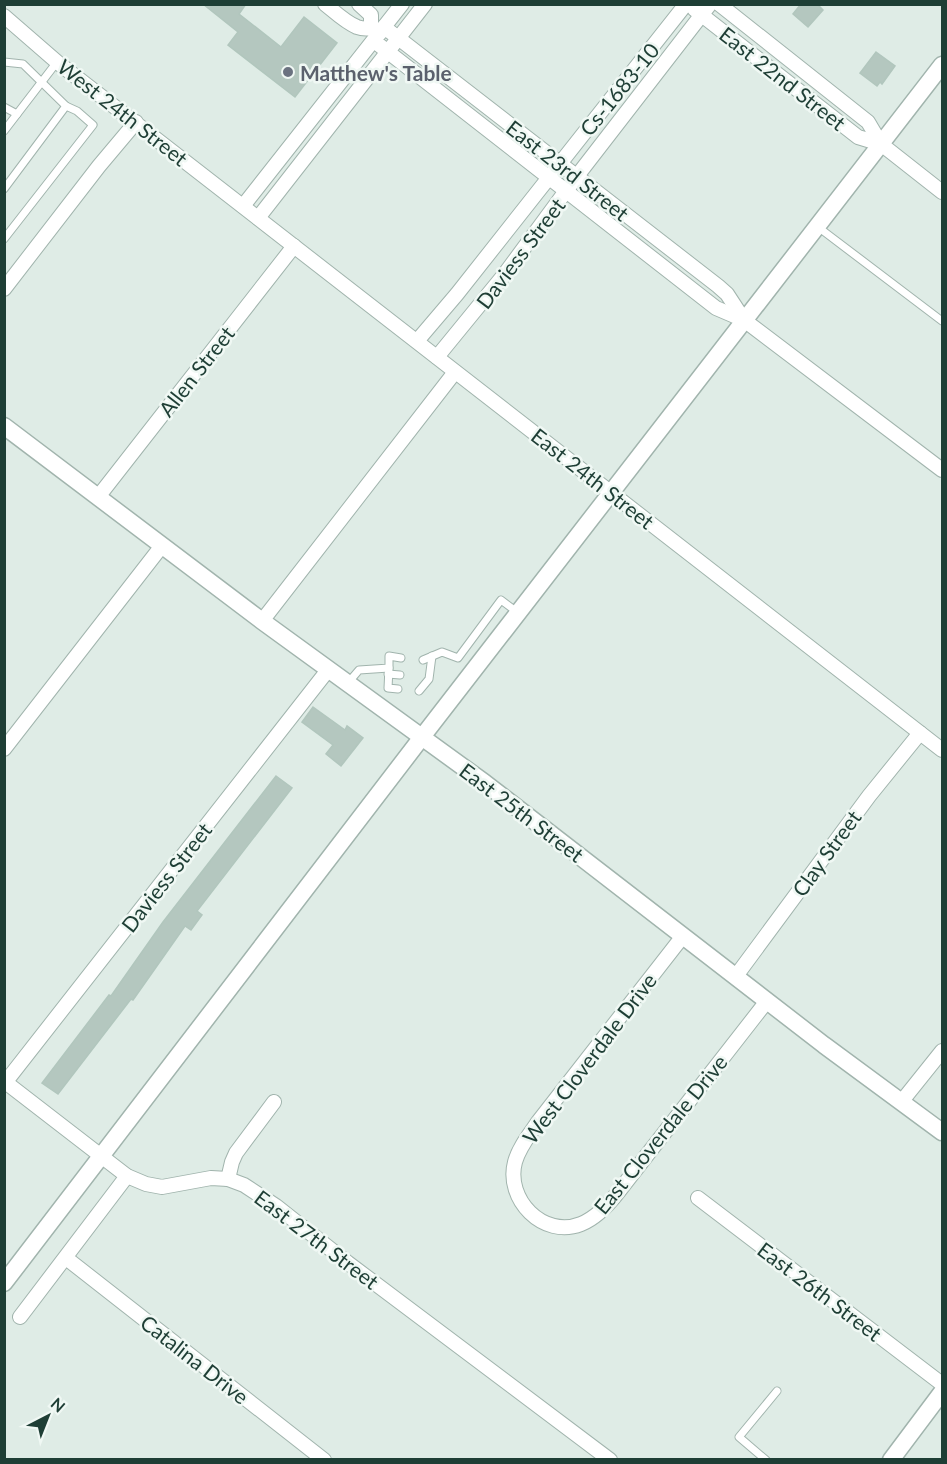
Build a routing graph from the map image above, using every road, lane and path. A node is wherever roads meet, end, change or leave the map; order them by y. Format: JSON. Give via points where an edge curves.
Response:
{"nodes":[{"id":1,"x":325,"y":4,"type":"edge"},
{"id":2,"x":359,"y":4,"type":"edge"},
{"id":3,"x":402,"y":4,"type":"edge"},
{"id":4,"x":425,"y":4,"type":"edge"},
{"id":5,"x":687,"y":4,"type":"edge"},
{"id":6,"x":719,"y":4,"type":"edge"},
{"id":7,"x":706,"y":9,"type":"edge"},
{"id":8,"x":4,"y":16,"type":"edge"},
{"id":9,"x":377,"y":32,"type":"junction"},
{"id":10,"x":398,"y":38,"type":"junction"},
{"id":11,"x":388,"y":51,"type":"junction"},
{"id":12,"x":4,"y":62,"type":"edge"},
{"id":13,"x":57,"y":62,"type":"junction"},
{"id":14,"x":942,"y":65,"type":"edge"},
{"id":15,"x":42,"y":82,"type":"junction"},
{"id":16,"x":66,"y":106,"type":"junction"},
{"id":17,"x":4,"y":107,"type":"edge"},
{"id":18,"x":17,"y":114,"type":"junction"},
{"id":19,"x":136,"y":122,"type":"junction"},
{"id":20,"x":4,"y":131,"type":"edge"},
{"id":21,"x":881,"y":144,"type":"junction"},
{"id":22,"x":560,"y":162,"type":"junction"},
{"id":23,"x":577,"y":176,"type":"junction"},
{"id":24,"x":549,"y":177,"type":"junction"},
{"id":25,"x":4,"y":189,"type":"edge"},
{"id":26,"x":566,"y":191,"type":"junction"},
{"id":27,"x":942,"y":192,"type":"edge"},
{"id":28,"x":243,"y":206,"type":"junction"},
{"id":29,"x":258,"y":218,"type":"junction"},
{"id":30,"x":817,"y":226,"type":"junction"},
{"id":31,"x":4,"y":239,"type":"edge"},
{"id":32,"x":294,"y":246,"type":"junction"},
{"id":33,"x":4,"y":289,"type":"edge"},
{"id":34,"x":744,"y":320,"type":"junction"},
{"id":35,"x":942,"y":321,"type":"edge"},
{"id":36,"x":417,"y":342,"type":"junction"},
{"id":37,"x":437,"y":357,"type":"junction"},
{"id":38,"x":455,"y":372,"type":"junction"},
{"id":39,"x":4,"y":426,"type":"edge"},
{"id":40,"x":942,"y":470,"type":"edge"},
{"id":41,"x":611,"y":493,"type":"junction"},
{"id":42,"x":98,"y":497,"type":"junction"},
{"id":43,"x":161,"y":547,"type":"junction"},
{"id":44,"x":518,"y":612,"type":"junction"},
{"id":45,"x":262,"y":621,"type":"junction"},
{"id":46,"x":432,"y":656,"type":"junction"},
{"id":47,"x":401,"y":658,"type":"dead end"},
{"id":48,"x":423,"y":660,"type":"dead end"},
{"id":49,"x":328,"y":670,"type":"junction"},
{"id":50,"x":388,"y":671,"type":"junction"},
{"id":51,"x":430,"y":672,"type":"junction"},
{"id":52,"x":400,"y":675,"type":"dead end"},
{"id":53,"x":421,"y":678,"type":"dead end"},
{"id":54,"x":347,"y":684,"type":"junction"},
{"id":55,"x":398,"y":689,"type":"dead end"},
{"id":56,"x":419,"y":691,"type":"dead end"},
{"id":57,"x":920,"y":733,"type":"junction"},
{"id":58,"x":422,"y":737,"type":"junction"},
{"id":59,"x":4,"y":749,"type":"edge"},
{"id":60,"x":942,"y":750,"type":"edge"},
{"id":61,"x":683,"y":936,"type":"junction"},
{"id":62,"x":736,"y":976,"type":"junction"},
{"id":63,"x":767,"y":1001,"type":"junction"},
{"id":64,"x":942,"y":1051,"type":"edge"},
{"id":65,"x":5,"y":1083,"type":"edge"},
{"id":66,"x":902,"y":1101,"type":"junction"},
{"id":67,"x":274,"y":1102,"type":"dead end"},
{"id":68,"x":942,"y":1132,"type":"edge"},
{"id":69,"x":102,"y":1157,"type":"junction"},
{"id":70,"x":127,"y":1176,"type":"junction"},
{"id":71,"x":228,"y":1179,"type":"junction"},
{"id":72,"x":698,"y":1198,"type":"dead end"},
{"id":73,"x":534,"y":1216,"type":"joint"},
{"id":74,"x":66,"y":1258,"type":"junction"},
{"id":75,"x":4,"y":1283,"type":"edge"},
{"id":76,"x":20,"y":1317,"type":"dead end"},
{"id":77,"x":942,"y":1384,"type":"edge"},
{"id":78,"x":777,"y":1391,"type":"dead end"},
{"id":79,"x":942,"y":1392,"type":"edge"},
{"id":80,"x":324,"y":1460,"type":"edge"},
{"id":81,"x":610,"y":1460,"type":"edge"},
{"id":82,"x":766,"y":1460,"type":"edge"},
{"id":83,"x":891,"y":1460,"type":"edge"}],
"edges":[{"from":1,"to":9,"type":"street","via":[[353,25]]},
{"from":2,"to":9,"type":"street","via":[[371,15]]},
{"from":3,"to":9,"type":"street"},
{"from":4,"to":10,"type":"street"},
{"from":5,"to":7,"type":"street","name":"East 22nd Street"},
{"from":5,"to":22,"type":"street","name":"Cs-1683-10"},
{"from":6,"to":21,"type":"street","name":"East 22nd Street","via":[[868,122]]},
{"from":7,"to":21,"type":"street","name":"East 22nd Street","via":[[858,137]]},
{"from":7,"to":23,"type":"street","name":"Daviess Street"},
{"from":8,"to":13,"type":"street","name":"West 24th Street"},
{"from":9,"to":10,"type":"street","name":"East 23rd Street"},
{"from":9,"to":11,"type":"street","name":"East 23rd Street"},
{"from":9,"to":28,"type":"street"},
{"from":10,"to":11,"type":"street"},
{"from":10,"to":22,"type":"street","name":"East 23rd Street"},
{"from":11,"to":24,"type":"street","name":"East 23rd Street"},
{"from":11,"to":29,"type":"street"},
{"from":12,"to":15,"type":"lane","via":[[23,64]]},
{"from":13,"to":15,"type":"lane"},
{"from":13,"to":19,"type":"street","name":"West 24th Street"},
{"from":14,"to":21,"type":"street"},
{"from":15,"to":16,"type":"lane"},
{"from":15,"to":18,"type":"lane"},
{"from":16,"to":25,"type":"lane"},
{"from":16,"to":31,"type":"lane","via":[[93,125]]},
{"from":17,"to":18,"type":"lane"},
{"from":18,"to":20,"type":"lane"},
{"from":19,"to":28,"type":"street","name":"West 24th Street"},
{"from":19,"to":33,"type":"street"},
{"from":21,"to":27,"type":"street","name":"East 22nd Street"},
{"from":21,"to":30,"type":"street"},
{"from":22,"to":23,"type":"street","name":"East 23rd Street"},
{"from":22,"to":24,"type":"street","name":"Cs-1683-10"},
{"from":23,"to":26,"type":"street","name":"Daviess Street"},
{"from":23,"to":34,"type":"street","name":"East 23rd Street","via":[[718,286]]},
{"from":24,"to":26,"type":"street","name":"East 23rd Street"},
{"from":24,"to":36,"type":"street","name":"Cs-1683-10"},
{"from":26,"to":34,"type":"street","name":"East 23rd Street","via":[[716,308]]},
{"from":26,"to":37,"type":"street","name":"Daviess Street"},
{"from":28,"to":29,"type":"street","name":"East 24th Street"},
{"from":29,"to":32,"type":"street","name":"East 24th Street"},
{"from":30,"to":34,"type":"street"},
{"from":30,"to":35,"type":"lane"},
{"from":32,"to":36,"type":"street","name":"East 24th Street"},
{"from":32,"to":42,"type":"street","name":"Allen Street"},
{"from":34,"to":40,"type":"street","name":"East 23rd Street"},
{"from":34,"to":41,"type":"street"},
{"from":36,"to":37,"type":"street","name":"East 24th Street"},
{"from":37,"to":38,"type":"street","name":"East 24th Street"},
{"from":38,"to":41,"type":"street","name":"East 24th Street"},
{"from":38,"to":45,"type":"street"},
{"from":39,"to":42,"type":"street","name":"East 25th Street"},
{"from":41,"to":44,"type":"street"},
{"from":41,"to":57,"type":"street","name":"East 24th Street"},
{"from":42,"to":43,"type":"street","name":"East 25th Street"},
{"from":43,"to":45,"type":"street","name":"East 25th Street"},
{"from":43,"to":59,"type":"street"},
{"from":44,"to":46,"type":"lane","via":[[501,600],[458,658],[442,652]]},
{"from":44,"to":58,"type":"street"},
{"from":45,"to":49,"type":"street","name":"East 25th Street"},
{"from":46,"to":48,"type":"lane"},
{"from":46,"to":51,"type":"lane"},
{"from":47,"to":50,"type":"lane","via":[[389,657]]},
{"from":49,"to":54,"type":"street","name":"East 25th Street"},
{"from":49,"to":65,"type":"street","name":"Daviess Street"},
{"from":50,"to":52,"type":"lane"},
{"from":50,"to":54,"type":"lane","via":[[359,670]]},
{"from":50,"to":55,"type":"lane","via":[[387,688]]},
{"from":51,"to":53,"type":"lane"},
{"from":51,"to":56,"type":"lane"},
{"from":54,"to":58,"type":"street","name":"East 25th Street"},
{"from":57,"to":60,"type":"street","name":"East 24th Street"},
{"from":57,"to":62,"type":"street","name":"Clay Street","via":[[869,795]]},
{"from":58,"to":61,"type":"street","name":"East 25th Street"},
{"from":58,"to":69,"type":"street"},
{"from":61,"to":62,"type":"street","name":"East 25th Street"},
{"from":61,"to":73,"type":"street","name":"West Cloverdale Drive","via":[[519,1150],[514,1163],[514,1187],[521,1203]]},
{"from":62,"to":63,"type":"street","name":"East 25th Street"},
{"from":63,"to":66,"type":"street","name":"East 25th Street"},
{"from":63,"to":73,"type":"street","name":"East Cloverdale Drive","via":[[604,1208],[581,1224],[569,1227]]},
{"from":64,"to":66,"type":"street"},
{"from":65,"to":69,"type":"street","name":"East 27th Street"},
{"from":66,"to":68,"type":"street","name":"East 25th Street"},
{"from":67,"to":71,"type":"street","via":[[236,1153]]},
{"from":69,"to":70,"type":"street","name":"East 27th Street"},
{"from":69,"to":75,"type":"street"},
{"from":70,"to":71,"type":"street","name":"East 27th Street","via":[[162,1187],[211,1178]]},
{"from":70,"to":74,"type":"street"},
{"from":71,"to":81,"type":"street","name":"East 27th Street","via":[[276,1206]]},
{"from":72,"to":77,"type":"street","name":"East 26th Street"},
{"from":74,"to":76,"type":"street"},
{"from":74,"to":80,"type":"street","name":"Catalina Drive"},
{"from":78,"to":82,"type":"lane","via":[[739,1437]]},
{"from":79,"to":83,"type":"street"}]}
